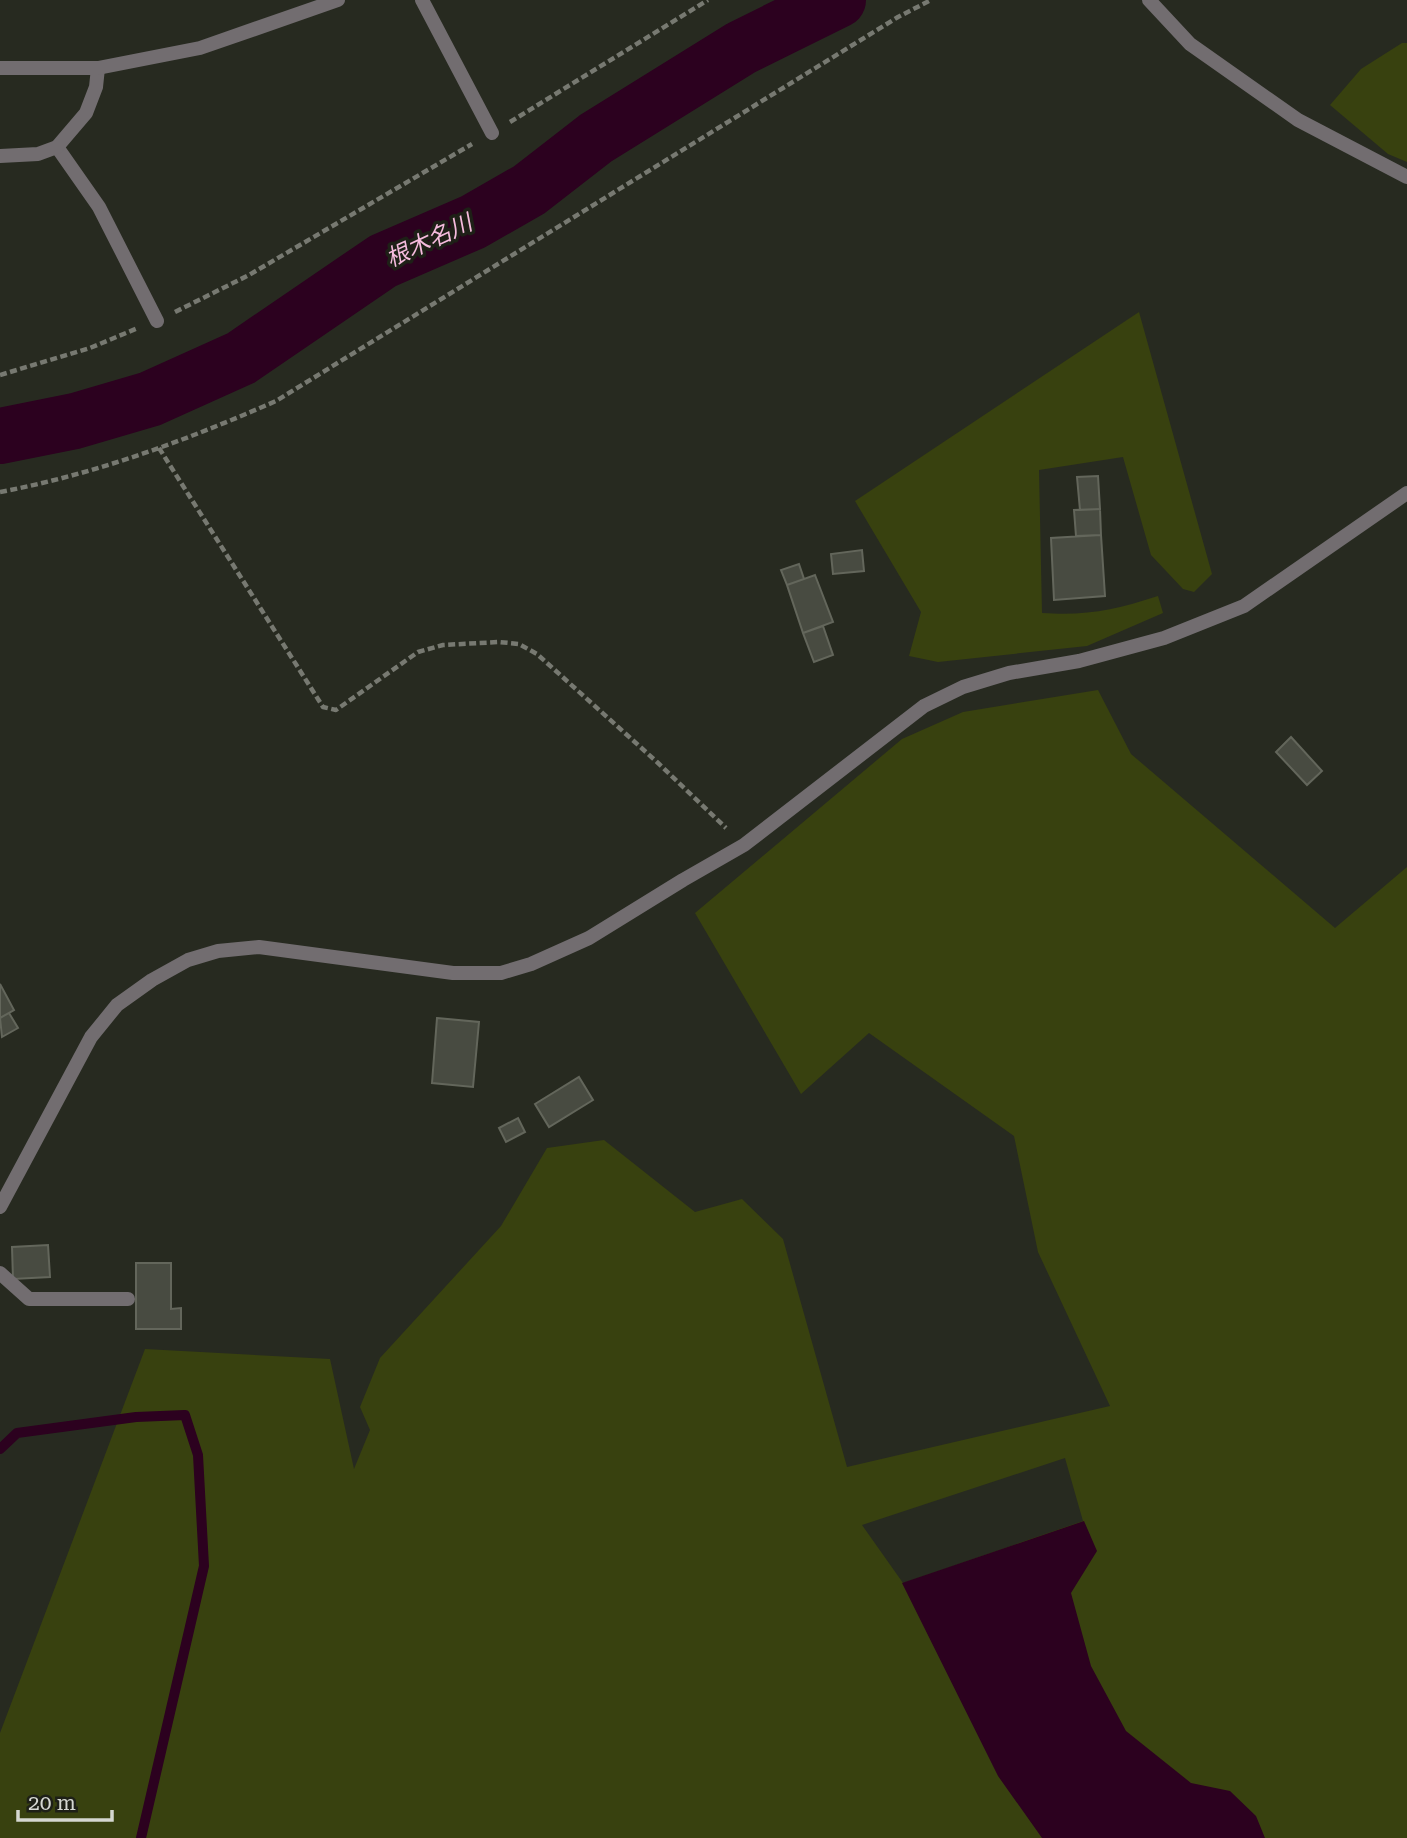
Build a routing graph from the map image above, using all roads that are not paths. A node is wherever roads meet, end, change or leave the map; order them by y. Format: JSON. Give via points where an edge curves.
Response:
{"nodes":[{"id":1,"x":338,"y":0,"type":"edge"},
{"id":2,"x":422,"y":0,"type":"edge"},
{"id":3,"x":1149,"y":0,"type":"edge"},
{"id":4,"x":0,"y":68,"type":"edge"},
{"id":5,"x":99,"y":68,"type":"junction"},
{"id":6,"x":492,"y":133,"type":"road end"},
{"id":7,"x":57,"y":148,"type":"junction"},
{"id":8,"x":0,"y":156,"type":"edge"},
{"id":9,"x":1407,"y":177,"type":"edge"},
{"id":10,"x":157,"y":321,"type":"road end"},
{"id":11,"x":1407,"y":493,"type":"edge"},
{"id":12,"x":0,"y":1207,"type":"edge"},
{"id":13,"x":0,"y":1273,"type":"edge"},
{"id":14,"x":128,"y":1299,"type":"dead end"}],
"edges":[{"from":1,"to":5,"type":"street","via":[[200,48]]},
{"from":2,"to":6,"type":"street"},
{"from":3,"to":9,"type":"street","via":[[1190,44],[1298,120]]},
{"from":4,"to":5,"type":"street"},
{"from":5,"to":7,"type":"street","via":[[86,113]]},
{"from":7,"to":8,"type":"street"},
{"from":7,"to":10,"type":"street","via":[[99,207]]},
{"from":11,"to":12,"type":"street","via":[[1244,606],[1164,638],[1079,661],[1009,673],[963,687],[924,706],[744,845],[589,938],[531,964],[501,973],[453,973],[259,947],[188,960],[117,1005],[91,1037]]},
{"from":13,"to":14,"type":"street","via":[[29,1299]]}]}
